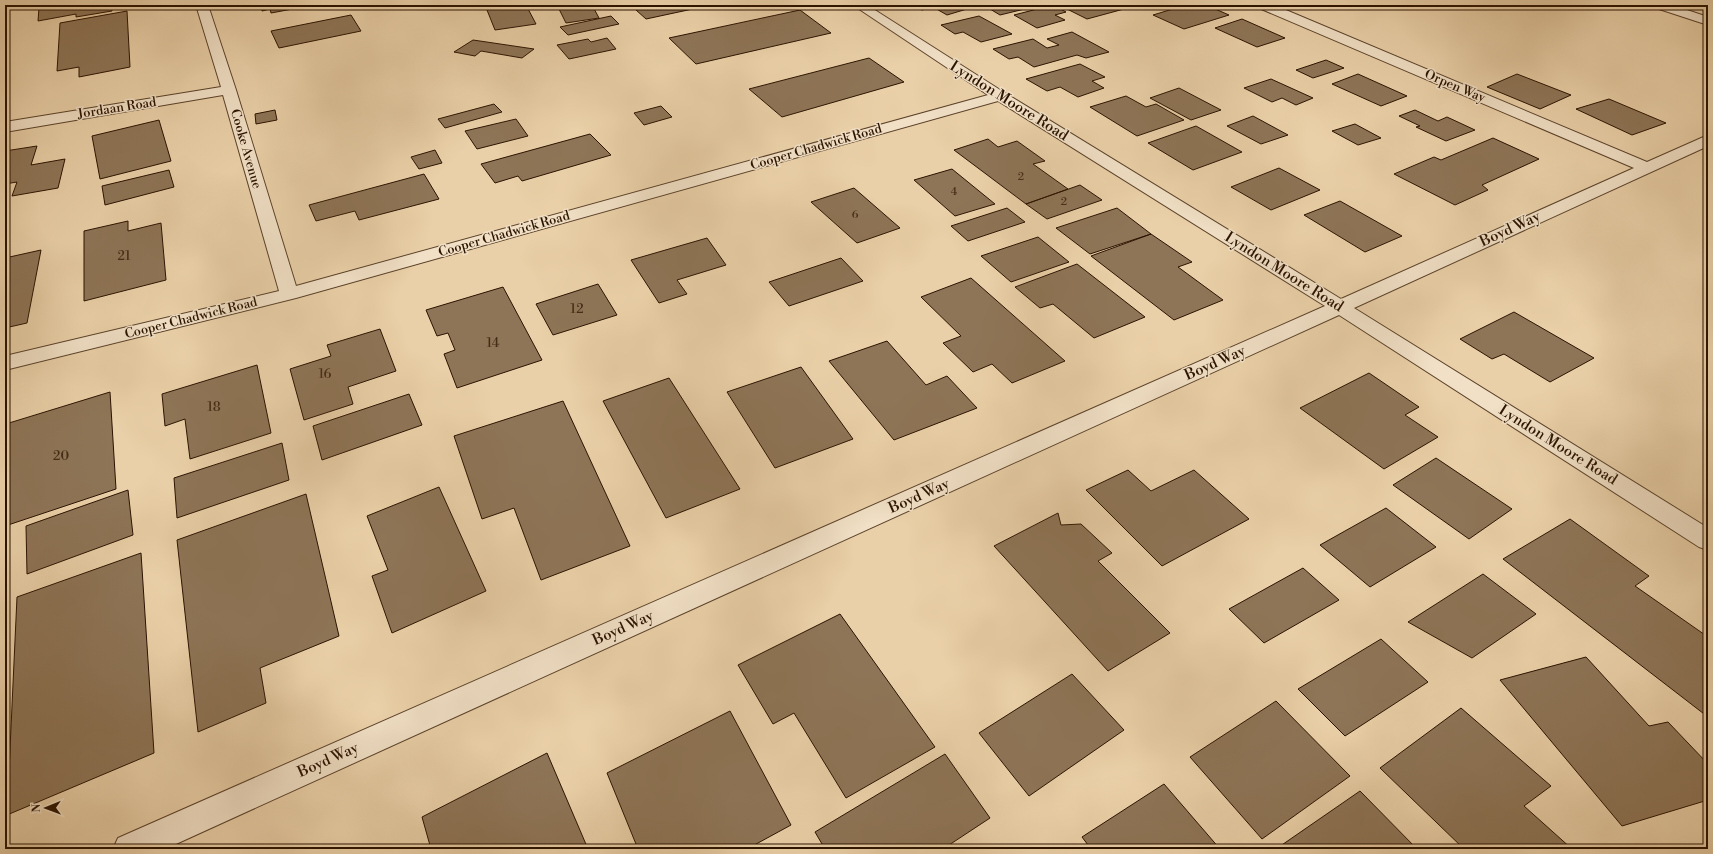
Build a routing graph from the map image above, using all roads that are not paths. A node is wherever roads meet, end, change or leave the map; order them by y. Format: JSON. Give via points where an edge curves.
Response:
{"nodes":[{"id":1,"x":202,"y":5,"type":"edge"},
{"id":2,"x":859,"y":5,"type":"edge"},
{"id":3,"x":1263,"y":5,"type":"edge"},
{"id":4,"x":1660,"y":5,"type":"edge"},
{"id":5,"x":1708,"y":20,"type":"edge"},
{"id":6,"x":229,"y":90,"type":"junction"},
{"id":7,"x":1000,"y":96,"type":"junction"},
{"id":8,"x":5,"y":127,"type":"edge"},
{"id":9,"x":1708,"y":140,"type":"edge"},
{"id":10,"x":1646,"y":167,"type":"junction"},
{"id":11,"x":289,"y":294,"type":"junction"},
{"id":12,"x":1340,"y":307,"type":"junction"},
{"id":13,"x":5,"y":363,"type":"edge"},
{"id":14,"x":1708,"y":540,"type":"edge"},
{"id":15,"x":130,"y":849,"type":"edge"}],
"edges":[{"from":1,"to":6,"type":"street","name":"Cooke Avenue"},
{"from":2,"to":7,"type":"street","name":"Lyndon Moore Road"},
{"from":3,"to":10,"type":"street","name":"Orpen Way"},
{"from":4,"to":5,"type":"street"},
{"from":6,"to":8,"type":"street","name":"Jordaan Road"},
{"from":6,"to":11,"type":"street","name":"Cooke Avenue"},
{"from":7,"to":11,"type":"street","name":"Cooper Chadwick Road"},
{"from":7,"to":12,"type":"street","name":"Lyndon Moore Road"},
{"from":9,"to":10,"type":"street","name":"Boyd Way"},
{"from":10,"to":12,"type":"street","name":"Boyd Way"},
{"from":11,"to":13,"type":"street","name":"Cooper Chadwick Road"},
{"from":12,"to":14,"type":"street","name":"Lyndon Moore Road"},
{"from":12,"to":15,"type":"street","name":"Boyd Way"}]}
